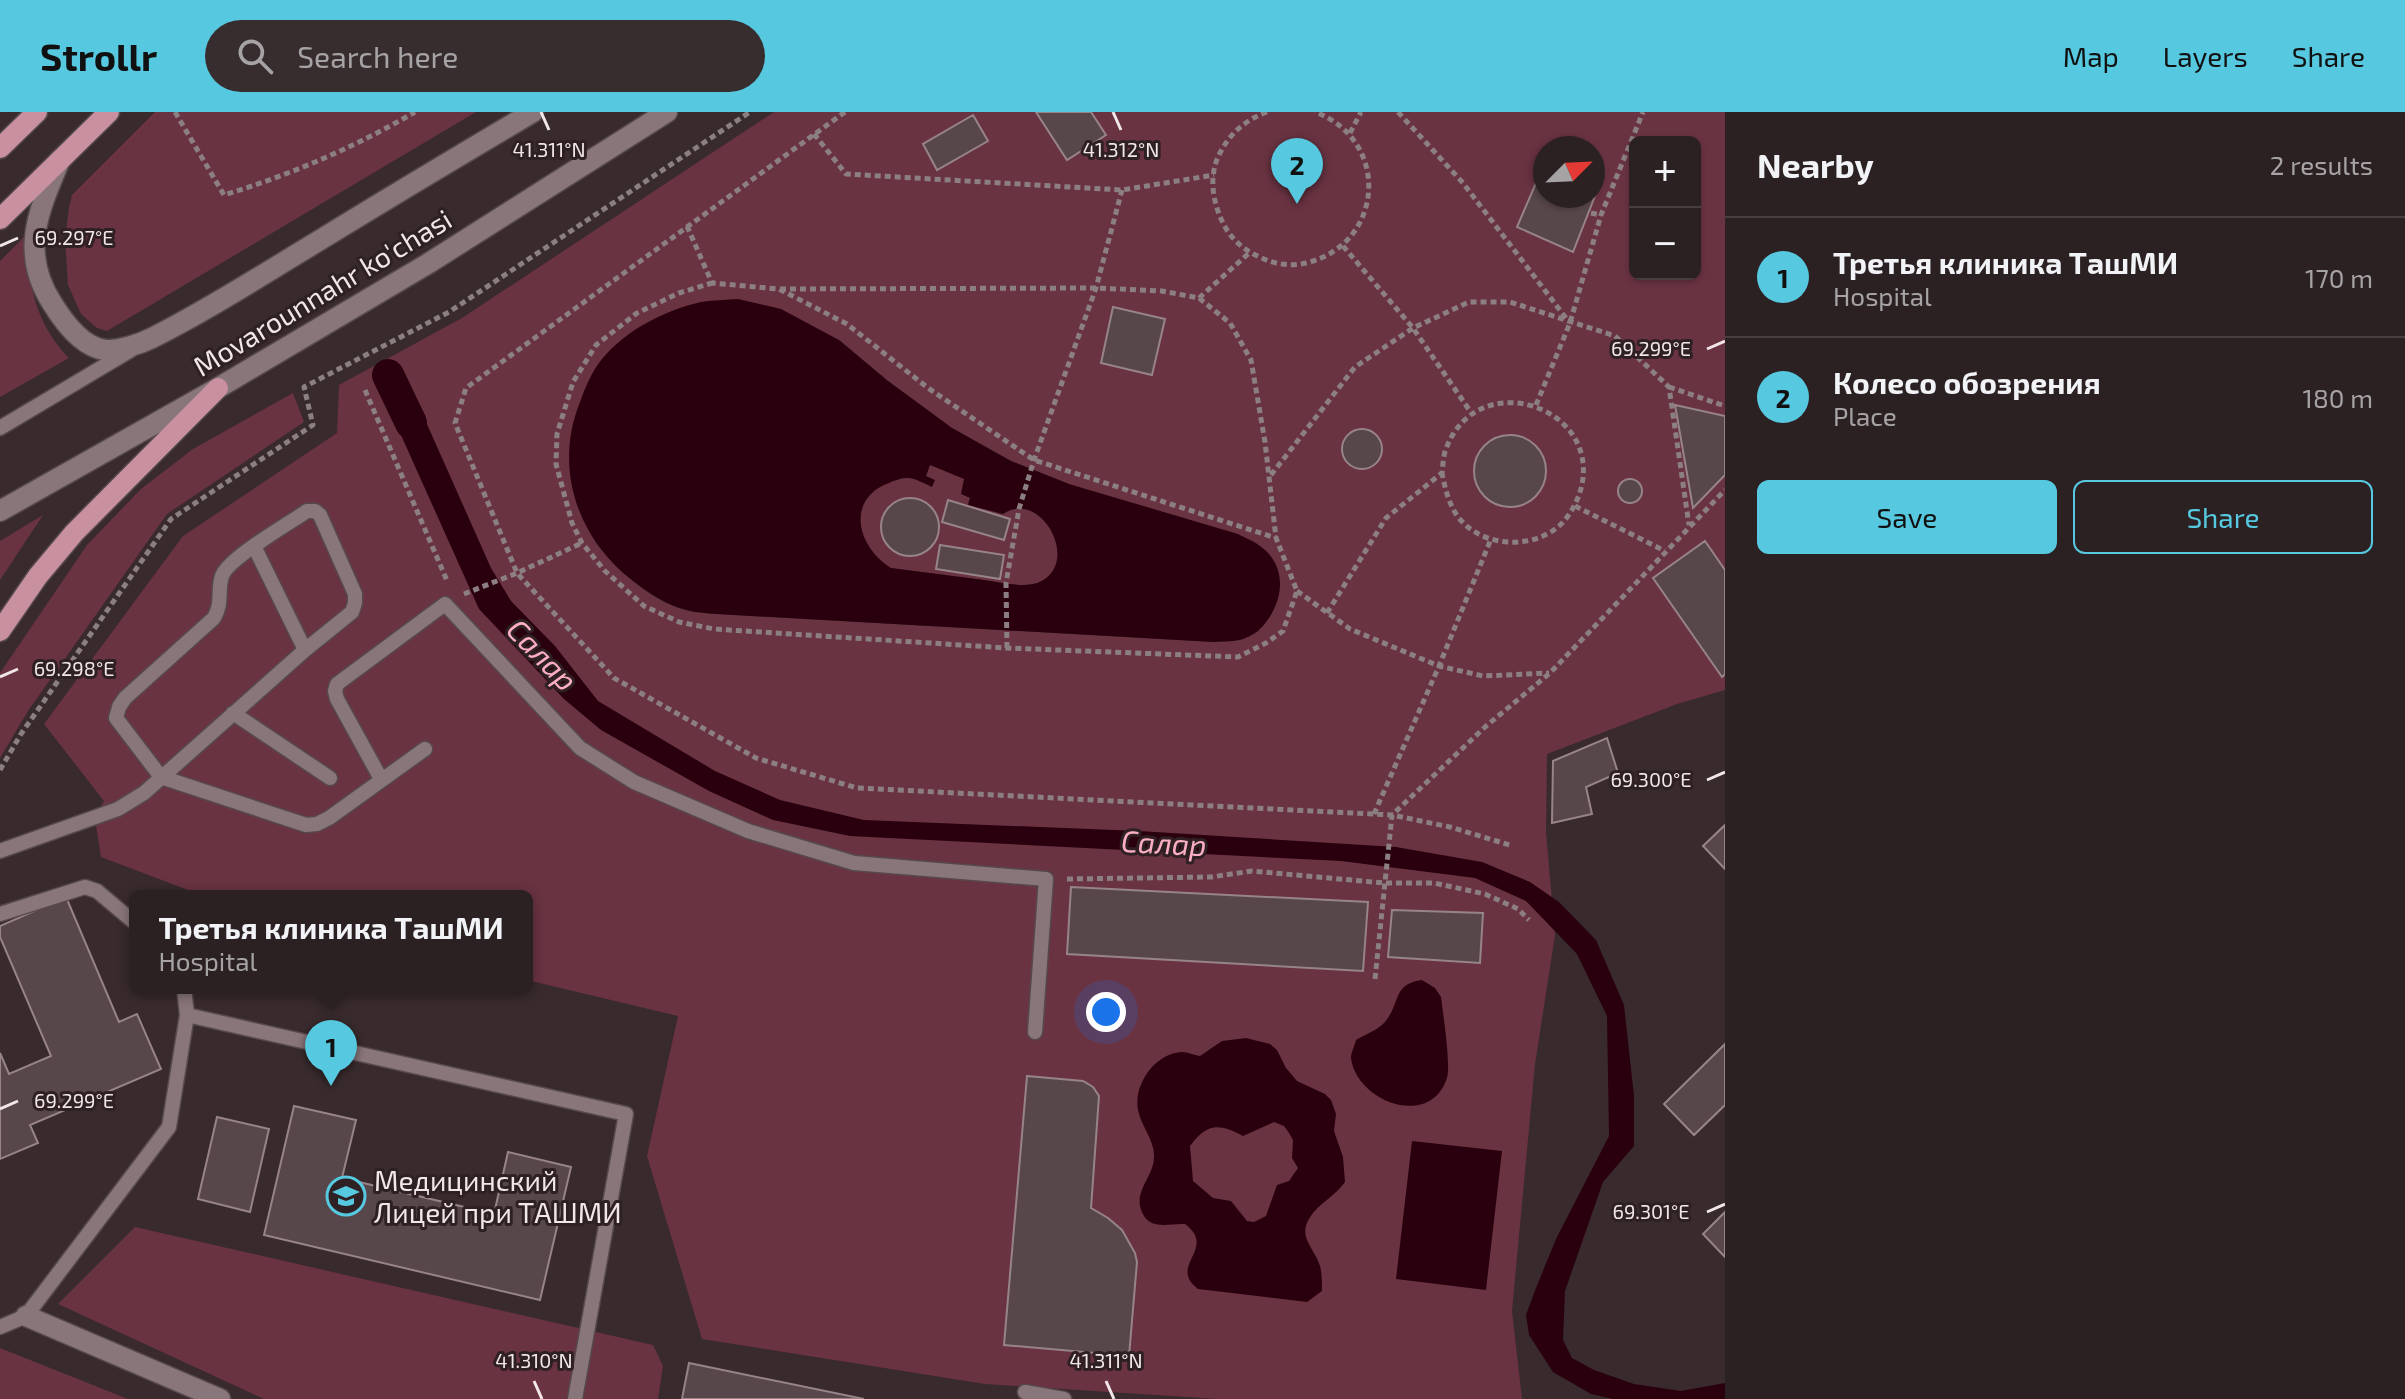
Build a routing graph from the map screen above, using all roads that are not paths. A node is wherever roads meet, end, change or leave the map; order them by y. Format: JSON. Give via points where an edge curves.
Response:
{"nodes":[{"id":1,"x":37,"y":112,"type":"edge"},
{"id":2,"x":109,"y":112,"type":"edge"},
{"id":3,"x":533,"y":112,"type":"edge"},
{"id":4,"x":667,"y":112,"type":"edge"},
{"id":5,"x":0,"y":148,"type":"edge"},
{"id":6,"x":61,"y":159,"type":"junction"},
{"id":7,"x":0,"y":219,"type":"edge"},
{"id":8,"x":149,"y":340,"type":"junction"},
{"id":9,"x":218,"y":388,"type":"junction"},
{"id":10,"x":0,"y":428,"type":"edge"},
{"id":11,"x":0,"y":511,"type":"edge"},
{"id":12,"x":254,"y":546,"type":"junction"},
{"id":13,"x":0,"y":631,"type":"edge"},
{"id":14,"x":305,"y":650,"type":"junction"},
{"id":15,"x":233,"y":713,"type":"junction"},
{"id":16,"x":425,"y":749,"type":"dead end"},
{"id":17,"x":161,"y":777,"type":"junction"},
{"id":18,"x":330,"y":778,"type":"dead end"},
{"id":19,"x":381,"y":779,"type":"junction"},
{"id":20,"x":0,"y":851,"type":"edge"},
{"id":21,"x":2,"y":907,"type":"edge"},
{"id":22,"x":129,"y":918,"type":"edge"},
{"id":23,"x":185,"y":994,"type":"edge"},
{"id":24,"x":187,"y":1015,"type":"junction"},
{"id":25,"x":1035,"y":1032,"type":"dead end"},
{"id":26,"x":26,"y":1316,"type":"junction"},
{"id":27,"x":0,"y":1327,"type":"edge"},
{"id":28,"x":1025,"y":1392,"type":"dead end"},
{"id":29,"x":220,"y":1399,"type":"edge"},
{"id":30,"x":575,"y":1399,"type":"edge"},
{"id":31,"x":1064,"y":1399,"type":"edge"}],
"edges":[{"from":1,"to":5,"type":"main road"},
{"from":2,"to":6,"type":"main road"},
{"from":3,"to":8,"type":"street","name":"Movarounnahr ko'chasi"},
{"from":4,"to":9,"type":"street","name":"Movarounnahr ko'chasi","via":[[429,263]]},
{"from":6,"to":7,"type":"main road"},
{"from":6,"to":8,"type":"street","via":[[34,231],[36,266],[49,298],[69,326],[94,347],[107,350]]},
{"from":8,"to":10,"type":"lane","name":"Movarounnahr ko'chasi"},
{"from":9,"to":11,"type":"street","name":"Movarounnahr ko'chasi"},
{"from":9,"to":13,"type":"main road","via":[[74,533]]},
{"from":12,"to":14,"type":"lane"},
{"from":12,"to":14,"type":"lane","via":[[307,511],[320,515],[355,603],[352,612]]},
{"from":12,"to":17,"type":"lane","via":[[222,577],[220,609],[214,618],[119,707],[116,718]]},
{"from":14,"to":15,"type":"lane"},
{"from":15,"to":17,"type":"lane"},
{"from":15,"to":18,"type":"lane"},
{"from":16,"to":19,"type":"lane"},
{"from":17,"to":19,"type":"lane","via":[[306,825],[329,818]]},
{"from":17,"to":20,"type":"lane","via":[[118,809]]},
{"from":19,"to":25,"type":"lane","via":[[337,699],[337,684],[445,604],[580,748],[634,782],[748,831],[854,863],[1046,879]]},
{"from":21,"to":22,"type":"lane","via":[[85,887]]},
{"from":23,"to":24,"type":"lane"},
{"from":24,"to":26,"type":"lane","via":[[169,1127]]},
{"from":24,"to":30,"type":"lane","via":[[626,1114]]},
{"from":26,"to":27,"type":"lane"},
{"from":26,"to":29,"type":"street"},
{"from":28,"to":31,"type":"lane"}]}
